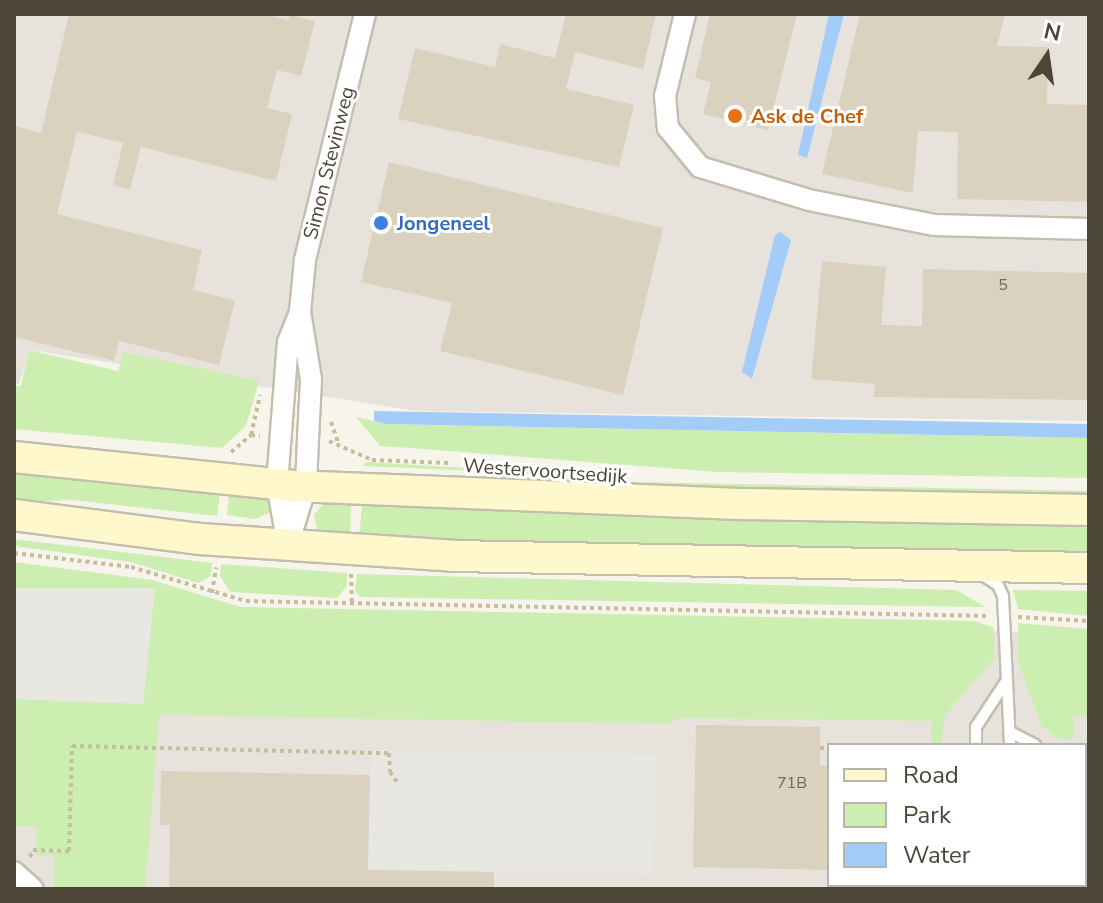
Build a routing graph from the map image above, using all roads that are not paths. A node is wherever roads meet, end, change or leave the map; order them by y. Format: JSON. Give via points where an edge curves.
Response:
{"nodes":[{"id":1,"x":365,"y":14,"type":"edge"},
{"id":2,"x":685,"y":14,"type":"edge"},
{"id":3,"x":1089,"y":229,"type":"edge"},
{"id":4,"x":300,"y":312,"type":"junction"},
{"id":5,"x":14,"y":457,"type":"edge"},
{"id":6,"x":292,"y":485,"type":"junction"},
{"id":7,"x":1089,"y":510,"type":"edge"},
{"id":8,"x":14,"y":515,"type":"edge"},
{"id":9,"x":288,"y":545,"type":"junction"},
{"id":10,"x":969,"y":567,"type":"junction"},
{"id":11,"x":1089,"y":568,"type":"edge"},
{"id":12,"x":1009,"y":678,"type":"junction"},
{"id":13,"x":1010,"y":732,"type":"junction"},
{"id":14,"x":976,"y":743,"type":"edge"},
{"id":15,"x":1010,"y":743,"type":"edge"},
{"id":16,"x":1031,"y":743,"type":"edge"},
{"id":17,"x":18,"y":866,"type":"edge"},
{"id":18,"x":33,"y":889,"type":"edge"}],
"edges":[{"from":1,"to":4,"type":"street","name":"Simon Stevinweg","via":[[305,260]]},
{"from":2,"to":3,"type":"street","via":[[665,96],[668,128],[700,167],[809,200],[934,225]]},
{"from":4,"to":6,"type":"street","name":"Simon Stevinweg","via":[[311,379],[308,439]]},
{"from":4,"to":6,"type":"street","name":"Simon Stevinweg","via":[[288,342],[280,437]]},
{"from":5,"to":6,"type":"main road","name":"Westervoortsedijk"},
{"from":6,"to":7,"type":"main road","name":"Westervoortsedijk","via":[[746,504]]},
{"from":6,"to":9,"type":"street"},
{"from":8,"to":9,"type":"main road"},
{"from":9,"to":10,"type":"main road","via":[[453,556]]},
{"from":10,"to":11,"type":"main road"},
{"from":10,"to":12,"type":"lane","via":[[998,585]]},
{"from":12,"to":13,"type":"lane"},
{"from":12,"to":14,"type":"lane","via":[[976,727]]},
{"from":13,"to":15,"type":"lane"},
{"from":13,"to":16,"type":"lane"},
{"from":17,"to":18,"type":"street"}]}
